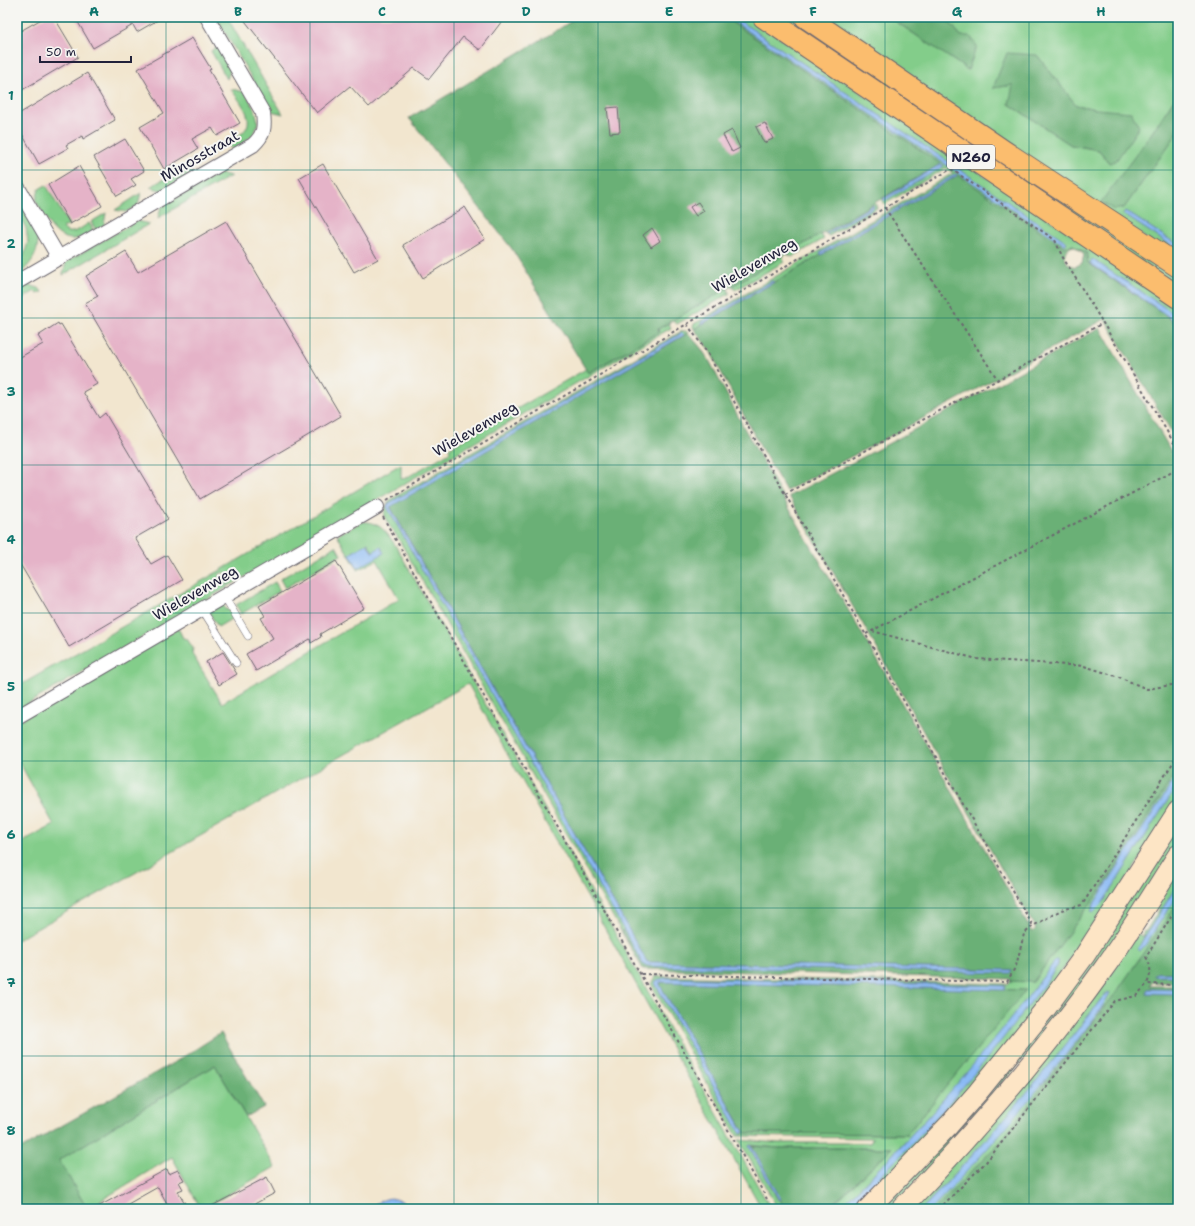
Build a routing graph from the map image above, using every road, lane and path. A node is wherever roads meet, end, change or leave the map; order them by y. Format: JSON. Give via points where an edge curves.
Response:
{"nodes":[{"id":1,"x":207,"y":17,"type":"edge"},
{"id":2,"x":764,"y":17,"type":"edge"},
{"id":3,"x":806,"y":17,"type":"edge"},
{"id":4,"x":17,"y":186,"type":"edge"},
{"id":5,"x":885,"y":208,"type":"junction"},
{"id":6,"x":58,"y":258,"type":"junction"},
{"id":7,"x":1178,"y":266,"type":"edge"},
{"id":8,"x":17,"y":282,"type":"edge"},
{"id":9,"x":1178,"y":297,"type":"edge"},
{"id":10,"x":1103,"y":323,"type":"junction"},
{"id":11,"x":687,"y":324,"type":"junction"},
{"id":12,"x":998,"y":380,"type":"junction"},
{"id":13,"x":1178,"y":450,"type":"edge"},
{"id":14,"x":1178,"y":469,"type":"edge"},
{"id":15,"x":785,"y":494,"type":"junction"},
{"id":16,"x":377,"y":507,"type":"junction"},
{"id":17,"x":224,"y":596,"type":"junction"},
{"id":18,"x":202,"y":609,"type":"junction"},
{"id":19,"x":871,"y":631,"type":"junction"},
{"id":20,"x":866,"y":634,"type":"junction"},
{"id":21,"x":248,"y":636,"type":"dead end"},
{"id":22,"x":236,"y":663,"type":"dead end"},
{"id":23,"x":1178,"y":684,"type":"edge"},
{"id":24,"x":17,"y":717,"type":"edge"},
{"id":25,"x":1178,"y":755,"type":"edge"},
{"id":26,"x":1178,"y":811,"type":"edge"},
{"id":27,"x":1178,"y":855,"type":"edge"},
{"id":28,"x":1178,"y":906,"type":"edge"},
{"id":29,"x":1033,"y":926,"type":"junction"},
{"id":30,"x":640,"y":974,"type":"junction"},
{"id":31,"x":1147,"y":984,"type":"junction"},
{"id":32,"x":1178,"y":985,"type":"edge"},
{"id":33,"x":767,"y":1199,"type":"dead end"},
{"id":34,"x":868,"y":1209,"type":"edge"},
{"id":35,"x":901,"y":1209,"type":"edge"},
{"id":36,"x":939,"y":1209,"type":"edge"}],
"edges":[{"from":1,"to":6,"type":"street","name":"Minosstraat","via":[[263,113],[263,132],[252,145]]},
{"from":2,"to":9,"type":"main road","number":"N260"},
{"from":3,"to":7,"type":"main road","number":"N260"},
{"from":4,"to":6,"type":"street"},
{"from":5,"to":10,"type":"path","name":"Wielevenweg","via":[[951,169],[1055,240]]},
{"from":5,"to":11,"type":"path","name":"Wielevenweg"},
{"from":5,"to":12,"type":"path"},
{"from":6,"to":8,"type":"street","name":"Minosstraat"},
{"from":10,"to":12,"type":"path"},
{"from":10,"to":13,"type":"path"},
{"from":11,"to":15,"type":"path","via":[[708,354]]},
{"from":11,"to":16,"type":"path","name":"Wielevenweg"},
{"from":12,"to":15,"type":"path"},
{"from":14,"to":19,"type":"path"},
{"from":15,"to":20,"type":"path"},
{"from":16,"to":17,"type":"street","name":"Wielevenweg"},
{"from":16,"to":30,"type":"path"},
{"from":17,"to":18,"type":"street","name":"Wielevenweg"},
{"from":17,"to":21,"type":"lane"},
{"from":18,"to":22,"type":"lane"},
{"from":18,"to":24,"type":"street","name":"Wielevenweg"},
{"from":19,"to":20,"type":"path"},
{"from":19,"to":23,"type":"path","via":[[977,659],[1084,666],[1147,689]]},
{"from":20,"to":29,"type":"path"},
{"from":25,"to":29,"type":"path","via":[[1082,905],[1062,910]]},
{"from":26,"to":34,"type":"main road","via":[[1085,955],[1046,1008],[949,1125]]},
{"from":27,"to":35,"type":"main road","via":[[1120,946],[1064,1023],[981,1124]]},
{"from":28,"to":31,"type":"path","via":[[1146,957],[1151,973]]},
{"from":29,"to":30,"type":"path","via":[[1024,934],[1016,966],[1006,982]]},
{"from":30,"to":33,"type":"path"},
{"from":31,"to":32,"type":"path"},
{"from":31,"to":36,"type":"path","via":[[1136,996],[1115,1001],[986,1162]]}]}
